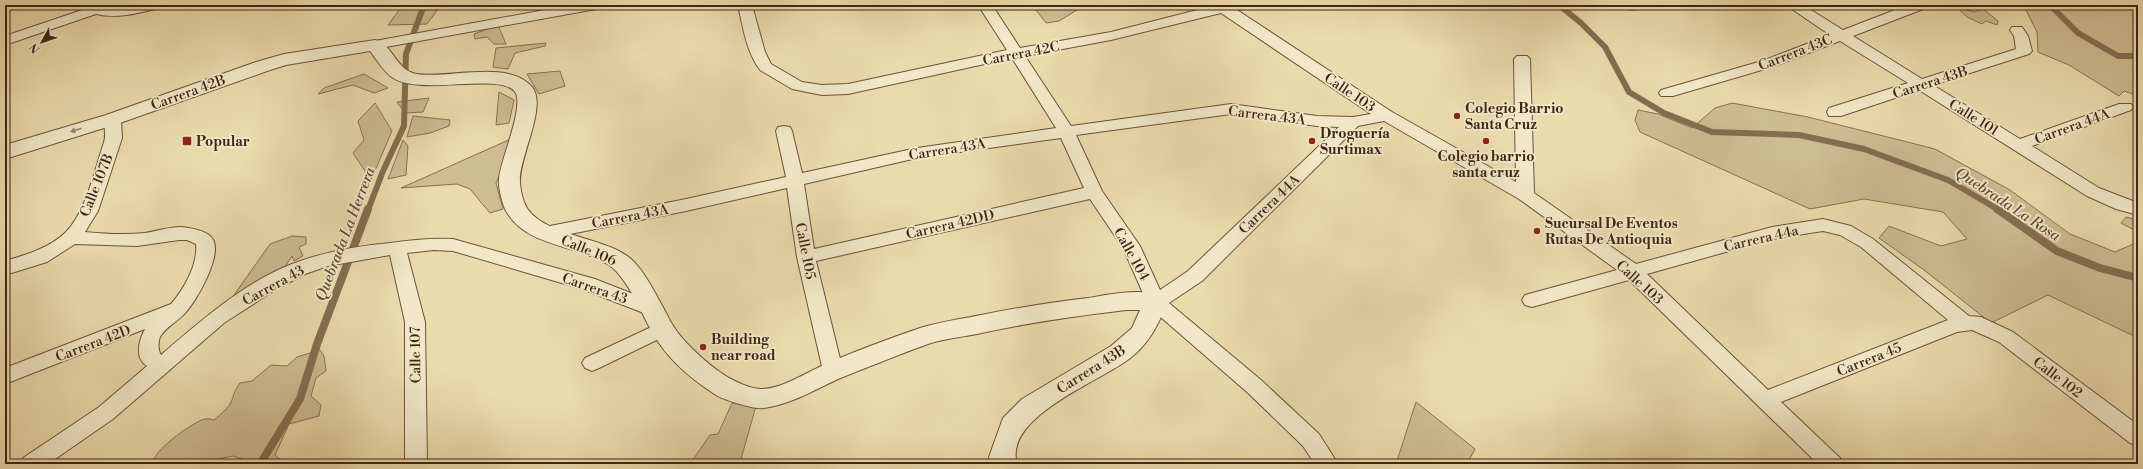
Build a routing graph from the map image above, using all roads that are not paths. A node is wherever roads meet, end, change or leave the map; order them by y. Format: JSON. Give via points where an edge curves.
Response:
{"nodes":[{"id":1,"x":154,"y":5,"type":"edge"},
{"id":2,"x":596,"y":5,"type":"edge"},
{"id":3,"x":745,"y":5,"type":"edge"},
{"id":4,"x":985,"y":5,"type":"edge"},
{"id":5,"x":1244,"y":5,"type":"edge"},
{"id":6,"x":1627,"y":5,"type":"edge"},
{"id":7,"x":1638,"y":5,"type":"edge"},
{"id":8,"x":1793,"y":5,"type":"edge"},
{"id":9,"x":1921,"y":5,"type":"edge"},
{"id":10,"x":1222,"y":6,"type":"edge"},
{"id":11,"x":97,"y":7,"type":"edge"},
{"id":12,"x":2017,"y":30,"type":"dead end"},
{"id":13,"x":1841,"y":35,"type":"junction"},
{"id":14,"x":5,"y":41,"type":"edge"},
{"id":15,"x":375,"y":45,"type":"junction"},
{"id":16,"x":1016,"y":53,"type":"junction"},
{"id":17,"x":1522,"y":59,"type":"dead end"},
{"id":18,"x":1921,"y":85,"type":"junction"},
{"id":19,"x":1667,"y":93,"type":"dead end"},
{"id":20,"x":2125,"y":107,"type":"dead end"},
{"id":21,"x":1835,"y":112,"type":"dead end"},
{"id":22,"x":1386,"y":116,"type":"junction"},
{"id":23,"x":113,"y":119,"type":"junction"},
{"id":24,"x":1353,"y":122,"type":"junction"},
{"id":25,"x":784,"y":131,"type":"dead end"},
{"id":26,"x":1066,"y":132,"type":"junction"},
{"id":27,"x":2019,"y":145,"type":"junction"},
{"id":28,"x":5,"y":152,"type":"edge"},
{"id":29,"x":795,"y":181,"type":"junction"},
{"id":30,"x":1094,"y":192,"type":"junction"},
{"id":31,"x":1525,"y":195,"type":"junction"},
{"id":32,"x":2138,"y":209,"type":"edge"},
{"id":33,"x":545,"y":232,"type":"junction"},
{"id":34,"x":72,"y":236,"type":"junction"},
{"id":35,"x":397,"y":248,"type":"junction"},
{"id":36,"x":806,"y":257,"type":"junction"},
{"id":37,"x":5,"y":268,"type":"edge"},
{"id":38,"x":1633,"y":272,"type":"junction"},
{"id":39,"x":1532,"y":300,"type":"dead end"},
{"id":40,"x":1156,"y":302,"type":"junction"},
{"id":41,"x":180,"y":307,"type":"junction"},
{"id":42,"x":658,"y":320,"type":"junction"},
{"id":43,"x":1969,"y":322,"type":"junction"},
{"id":44,"x":592,"y":363,"type":"dead end"},
{"id":45,"x":162,"y":366,"type":"junction"},
{"id":46,"x":833,"y":371,"type":"junction"},
{"id":47,"x":5,"y":376,"type":"edge"},
{"id":48,"x":1764,"y":400,"type":"junction"},
{"id":49,"x":2138,"y":437,"type":"edge"},
{"id":50,"x":31,"y":464,"type":"edge"},
{"id":51,"x":416,"y":464,"type":"edge"},
{"id":52,"x":1004,"y":464,"type":"edge"},
{"id":53,"x":1327,"y":464,"type":"edge"},
{"id":54,"x":1832,"y":464,"type":"edge"}],
"edges":[{"from":1,"to":11,"type":"street","via":[[103,12]]},
{"from":2,"to":15,"type":"street","name":"Carrera 42B"},
{"from":3,"to":16,"type":"street","name":"Carrera 42C","via":[[757,52],[765,66],[798,86],[822,90],[848,89]]},
{"from":4,"to":16,"type":"street","name":"Calle 104"},
{"from":5,"to":10,"type":"street","name":"Carrera 42C"},
{"from":6,"to":7,"type":"street"},
{"from":8,"to":13,"type":"street","name":"Calle 101"},
{"from":9,"to":13,"type":"street","name":"Carrera 43C"},
{"from":10,"to":16,"type":"street","name":"Carrera 42C","via":[[1111,36]]},
{"from":10,"to":22,"type":"street","name":"Calle 103"},
{"from":11,"to":14,"type":"street"},
{"from":12,"to":18,"type":"street","name":"Carrera 43B","via":[[2024,52]]},
{"from":13,"to":18,"type":"street","name":"Calle 101"},
{"from":13,"to":19,"type":"street","name":"Carrera 43C","via":[[1767,64]]},
{"from":15,"to":23,"type":"street","name":"Carrera 42B","via":[[284,60]]},
{"from":15,"to":33,"type":"street","name":"Calle 106","via":[[397,73],[409,79],[426,82],[496,78],[518,84],[525,91],[527,99],[522,130],[509,180],[515,207],[529,222]]},
{"from":16,"to":26,"type":"street","name":"Calle 104"},
{"from":17,"to":31,"type":"street"},
{"from":18,"to":21,"type":"street","name":"Carrera 43B"},
{"from":18,"to":27,"type":"street","name":"Calle 101"},
{"from":20,"to":27,"type":"street","name":"Carrera 44A"},
{"from":22,"to":24,"type":"street"},
{"from":22,"to":31,"type":"street","name":"Calle 103"},
{"from":23,"to":28,"type":"street","name":"Carrera 42B","one_way":true},
{"from":23,"to":34,"type":"street","name":"Calle 107B","via":[[114,138],[89,211]]},
{"from":24,"to":26,"type":"street","name":"Carrera 43A","via":[[1317,121],[1231,109]]},
{"from":24,"to":40,"type":"street","name":"Carrera 44A","via":[[1195,276]]},
{"from":25,"to":29,"type":"street","name":"Calle 105"},
{"from":26,"to":29,"type":"street","name":"Carrera 43A","via":[[916,153]]},
{"from":26,"to":30,"type":"street","name":"Calle 104"},
{"from":27,"to":32,"type":"street","name":"Calle 101","via":[[2093,192]]},
{"from":29,"to":33,"type":"street","name":"Carrera 43A"},
{"from":29,"to":36,"type":"street","name":"Calle 105"},
{"from":30,"to":36,"type":"street","name":"Carrera 42DD"},
{"from":30,"to":40,"type":"street","name":"Calle 104","via":[[1131,246]]},
{"from":31,"to":38,"type":"street","name":"Calle 103"},
{"from":33,"to":42,"type":"street","name":"Calle 106","via":[[607,254],[624,265]]},
{"from":34,"to":37,"type":"street","name":"Calle 107B","via":[[41,257]]},
{"from":34,"to":41,"type":"street","via":[[99,240],[139,240],[168,234],[196,235],[205,241],[207,248],[193,290]]},
{"from":35,"to":42,"type":"street","name":"Carrera 43","via":[[434,244],[453,245],[588,284]]},
{"from":35,"to":45,"type":"street","name":"Carrera 43","via":[[326,260],[298,269],[217,318]]},
{"from":35,"to":51,"type":"street","name":"Calle 107","via":[[415,322]]},
{"from":36,"to":46,"type":"street","name":"Calle 105"},
{"from":38,"to":39,"type":"street","name":"Carrera 44a"},
{"from":38,"to":43,"type":"street","name":"Carrera 44a","via":[[1772,233],[1823,225],[1844,230],[1867,243]]},
{"from":38,"to":48,"type":"street","name":"Calle 103"},
{"from":40,"to":46,"type":"street","via":[[1126,301],[1030,314],[927,335]]},
{"from":40,"to":52,"type":"street","name":"Carrera 43B","via":[[1141,334],[1120,353],[1031,406],[1012,425],[1002,457]]},
{"from":40,"to":53,"type":"street","name":"Calle 104","via":[[1254,386],[1311,440]]},
{"from":41,"to":45,"type":"street","via":[[151,336],[150,358]]},
{"from":41,"to":47,"type":"street","name":"Carrera 42D"},
{"from":42,"to":44,"type":"street"},
{"from":42,"to":46,"type":"street","name":"Calle 106","via":[[684,358],[727,389],[761,399],[789,392]]},
{"from":43,"to":48,"type":"street","name":"Carrera 45","via":[[1955,325]]},
{"from":43,"to":49,"type":"street","name":"Calle 102","via":[[2006,337]]},
{"from":45,"to":50,"type":"street","name":"Carrera 43","via":[[106,413]]},
{"from":48,"to":54,"type":"street","name":"Calle 103"}]}
